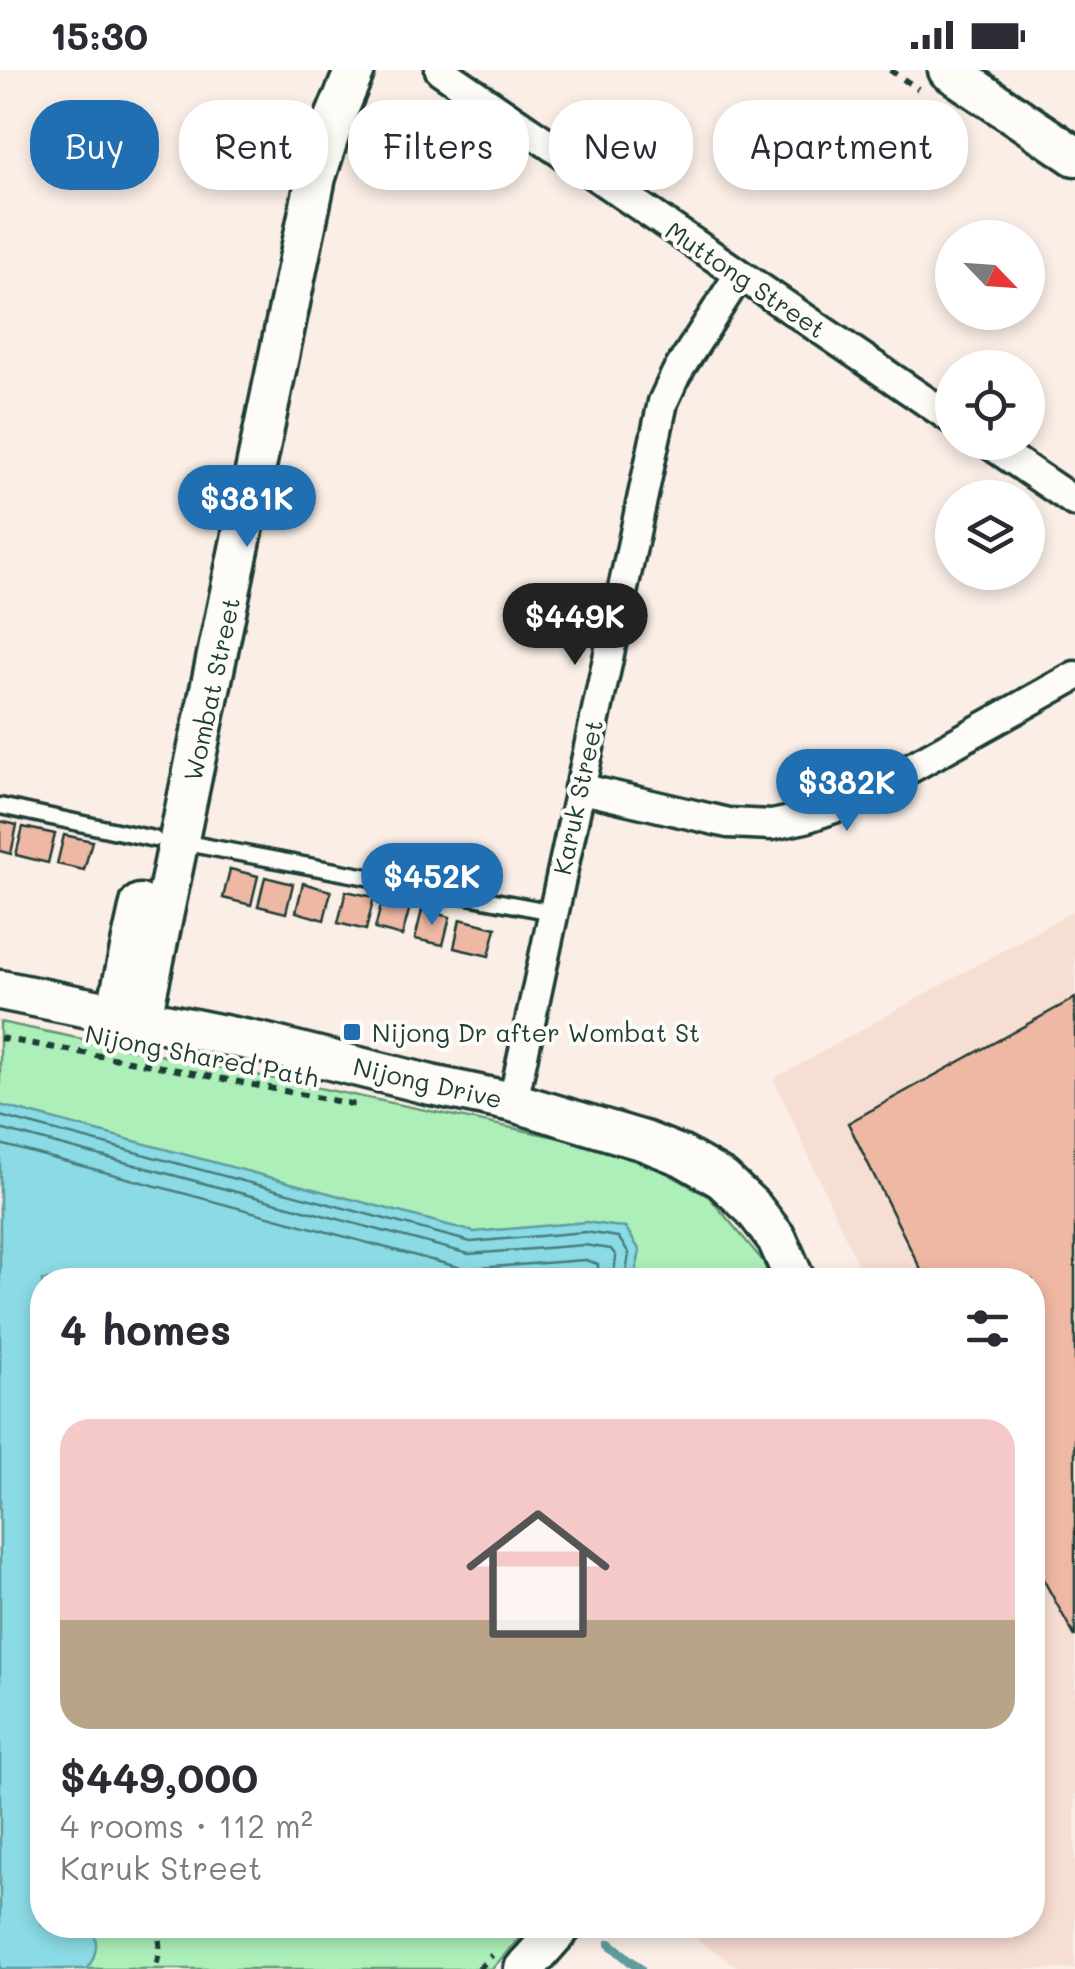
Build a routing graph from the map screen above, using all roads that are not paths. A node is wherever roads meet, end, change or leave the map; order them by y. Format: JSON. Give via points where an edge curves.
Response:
{"nodes":[{"id":1,"x":328,"y":70,"type":"edge"},
{"id":2,"x":355,"y":70,"type":"edge"},
{"id":3,"x":440,"y":70,"type":"edge"},
{"id":4,"x":948,"y":70,"type":"edge"},
{"id":5,"x":1075,"y":156,"type":"edge"},
{"id":6,"x":739,"y":275,"type":"junction"},
{"id":7,"x":935,"y":408,"type":"edge"},
{"id":8,"x":1013,"y":460,"type":"edge"},
{"id":9,"x":1075,"y":502,"type":"edge"},
{"id":10,"x":1075,"y":676,"type":"edge"},
{"id":11,"x":579,"y":788,"type":"junction"},
{"id":12,"x":0,"y":806,"type":"edge"},
{"id":13,"x":167,"y":841,"type":"junction"},
{"id":14,"x":553,"y":912,"type":"junction"},
{"id":15,"x":0,"y":990,"type":"edge"},
{"id":16,"x":129,"y":1016,"type":"junction"},
{"id":17,"x":514,"y":1102,"type":"junction"},
{"id":18,"x":790,"y":1268,"type":"edge"},
{"id":19,"x":551,"y":1938,"type":"edge"},
{"id":20,"x":524,"y":1969,"type":"edge"}],
"edges":[{"from":1,"to":13,"type":"street","name":"Wombat Street","via":[[293,175],[250,370]]},
{"from":2,"to":13,"type":"street","name":"Wombat Street","via":[[316,176]]},
{"from":3,"to":6,"type":"street","name":"Muttong Street"},
{"from":4,"to":5,"type":"street"},
{"from":6,"to":7,"type":"street","name":"Muttong Street"},
{"from":6,"to":11,"type":"street","name":"Karuk Street","via":[[663,402]]},
{"from":8,"to":9,"type":"street"},
{"from":10,"to":11,"type":"street","via":[[846,804],[772,826]]},
{"from":11,"to":14,"type":"street","name":"Karuk Street"},
{"from":12,"to":13,"type":"lane"},
{"from":13,"to":14,"type":"lane"},
{"from":13,"to":16,"type":"street","name":"Wombat Street"},
{"from":14,"to":17,"type":"street","name":"Karuk Street"},
{"from":15,"to":16,"type":"street","name":"Nijong Drive"},
{"from":16,"to":17,"type":"street","name":"Nijong Drive"},
{"from":17,"to":18,"type":"street","name":"Nijong Drive","via":[[644,1141],[722,1180],[754,1208]]},
{"from":19,"to":20,"type":"street"}]}
